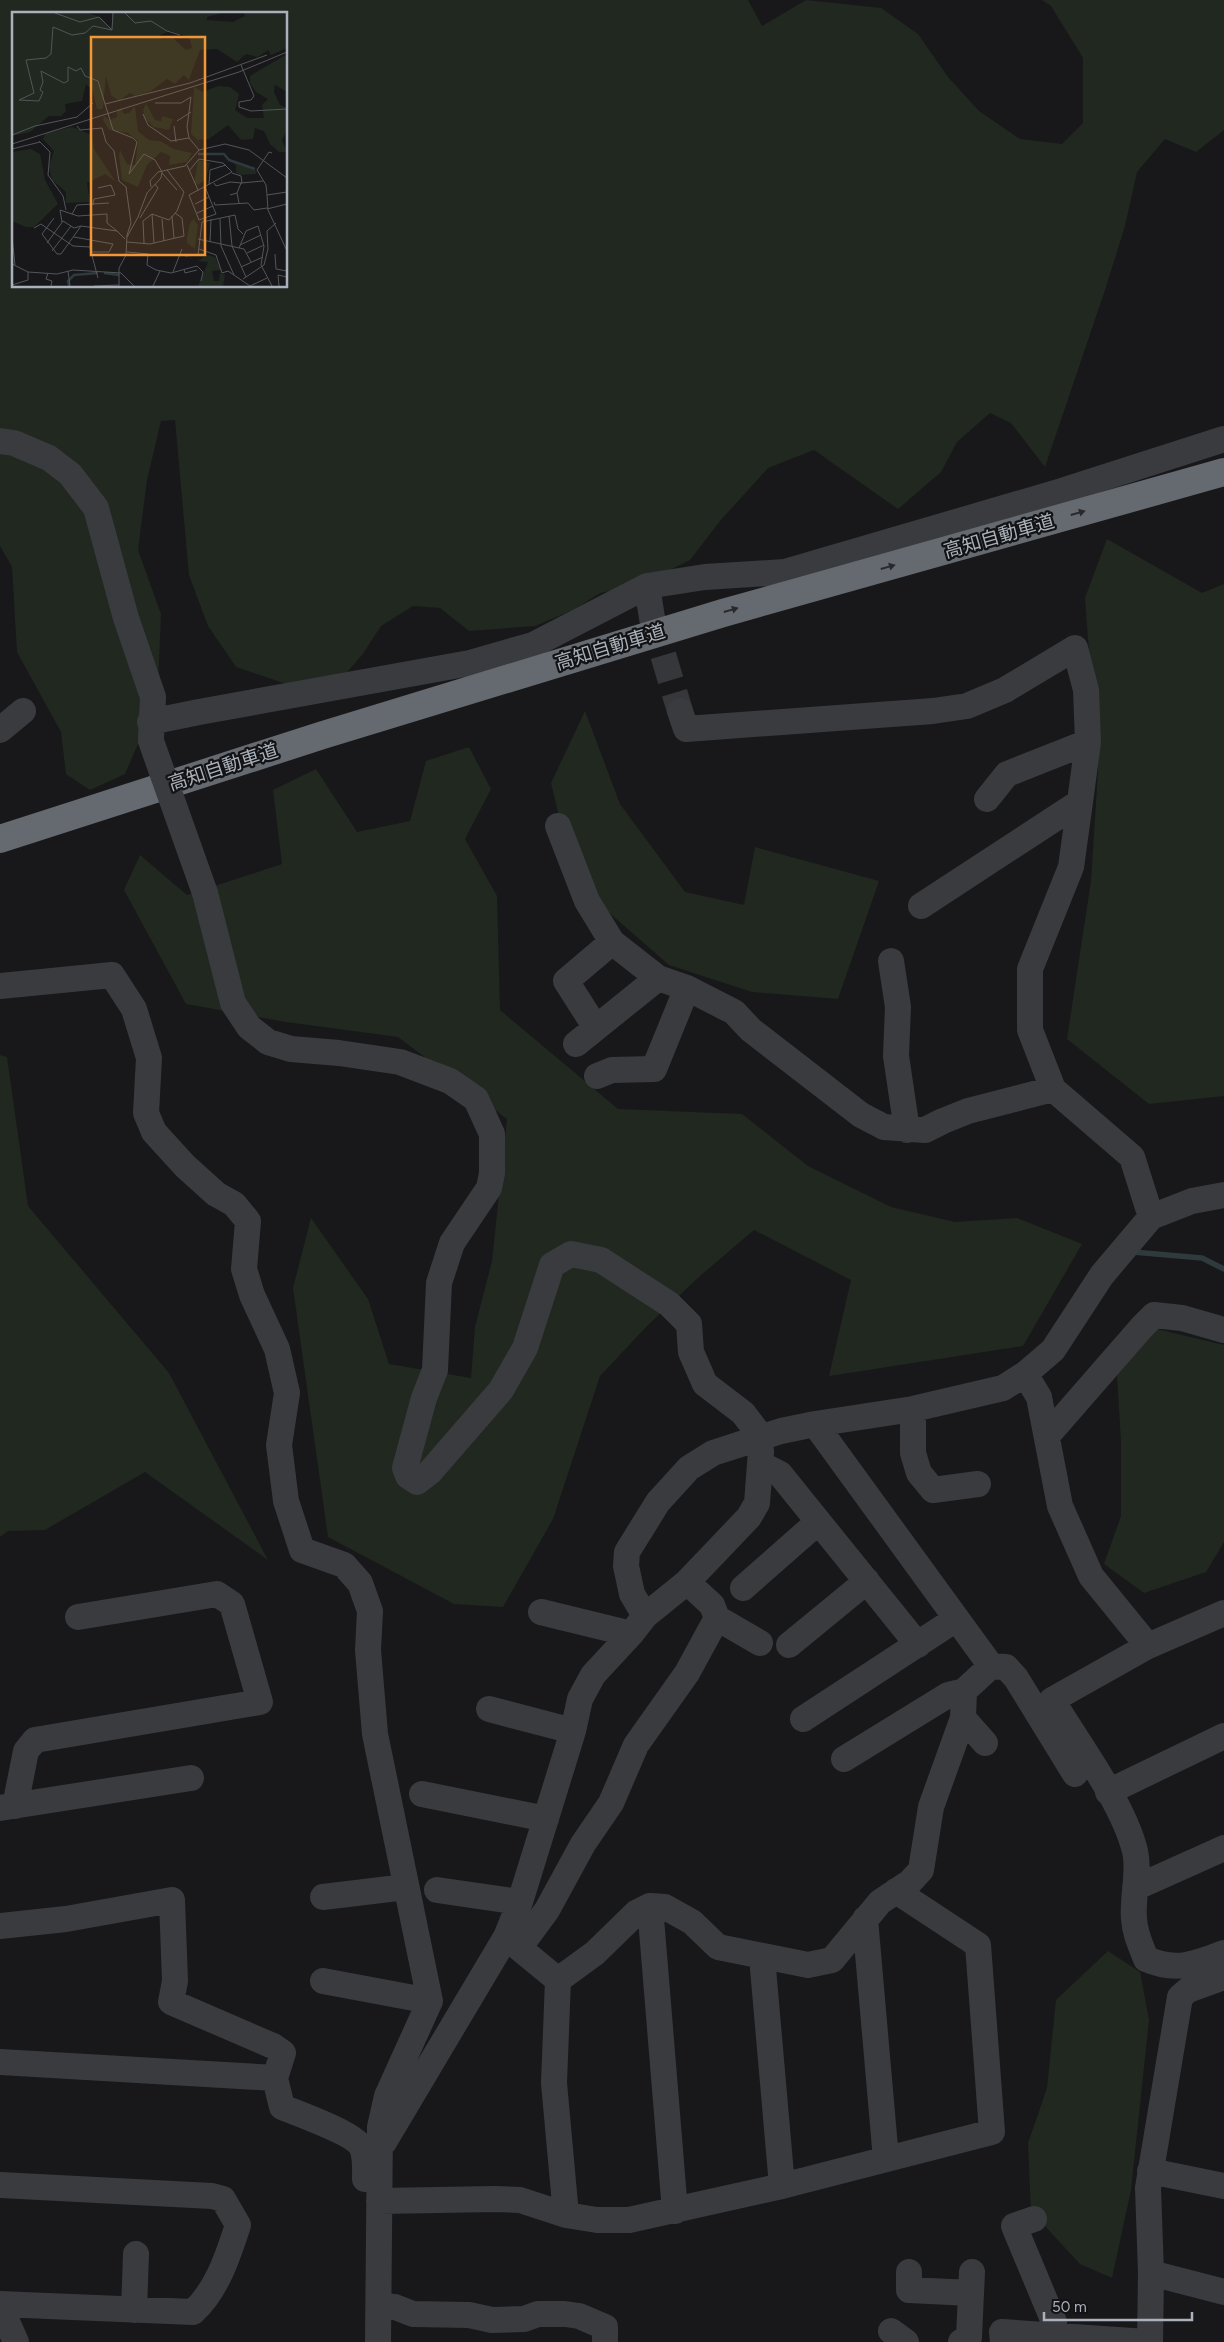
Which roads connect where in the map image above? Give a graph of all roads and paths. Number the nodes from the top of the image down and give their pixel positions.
1 (1224, 439) edge
2 (0, 441) edge
3 (1224, 472) edge
4 (1224, 491) edge
5 (647, 586) junction
6 (652, 618) tunnel mouth
7 (23, 711) dead end
8 (680, 711) tunnel mouth
9 (0, 730) edge
10 (150, 732) junction
11 (1088, 742) junction
12 (986, 799) dead end
13 (1080, 802) junction
14 (558, 826) dead end
15 (0, 839) edge
16 (0, 856) edge
17 (921, 906) dead end
18 (612, 942) junction
19 (891, 961) dead end
20 (658, 978) junction
21 (0, 986) edge
22 (687, 988) junction
23 (597, 1076) dead end
24 (1053, 1090) junction
25 (907, 1130) junction
26 (1224, 1196) edge
27 (1151, 1217) junction
28 (1224, 1330) edge
29 (1025, 1374) junction
30 (913, 1409) junction
31 (815, 1424) junction
32 (1046, 1436) junction
33 (759, 1448) junction
34 (978, 1484) dead end
35 (818, 1522) junction
36 (868, 1581) junction
37 (687, 1582) junction
38 (743, 1588) dead end
39 (540, 1612) dead end
40 (78, 1617) dead end
41 (717, 1618) junction
42 (956, 1619) junction
43 (1222, 1619) edge
44 (638, 1625) junction
45 (760, 1643) dead end
46 (789, 1645) dead end
47 (918, 1645) junction
48 (1148, 1646) junction
49 (992, 1666) junction
50 (964, 1691) junction
51 (488, 1709) dead end
52 (963, 1718) junction
53 (803, 1719) dead end
54 (573, 1730) junction
55 (1224, 1736) edge
56 (986, 1743) dead end
57 (844, 1759) dead end
58 (1075, 1774) dead end
59 (191, 1778) dead end
60 (1108, 1792) junction
61 (422, 1794) dead end
62 (7, 1807) edge
63 (546, 1818) junction
64 (1224, 1848) edge
65 (406, 1886) junction
66 (1135, 1888) junction
67 (436, 1890) dead end
68 (896, 1891) junction
69 (324, 1897) dead end
70 (520, 1902) junction
71 (650, 1906) junction
72 (865, 1919) junction
73 (0, 1926) edge
74 (512, 1943) junction
75 (1224, 1953) edge
76 (762, 1956) junction
77 (1224, 1977) edge
78 (558, 1980) junction
79 (323, 1981) dead end
80 (430, 2001) junction
81 (0, 2062) edge
82 (275, 2078) junction
83 (379, 2151) junction
84 (886, 2159) junction
85 (1150, 2171) junction
86 (0, 2185) edge
87 (782, 2186) junction
88 (1224, 2186) edge
89 (379, 2211) junction
90 (675, 2211) junction
91 (566, 2215) junction
92 (1034, 2218) dead end
93 (136, 2254) dead end
94 (909, 2272) dead end
95 (1151, 2274) junction
96 (1224, 2292) edge
97 (0, 2305) edge
98 (380, 2306) junction
99 (134, 2310) junction
100 (1054, 2336) junction
101 (16, 2342) edge
102 (378, 2342) edge
103 (605, 2342) edge
104 (962, 2342) edge
105 (1003, 2342) edge
106 (1149, 2342) edge

1 - 5 street
2 - 10 street
15 -> 3 highway, 高知自動車道
4 - 16 highway, 高知自動車道
5 - 6 street
5 - 10 street
7 - 9 street
8 - 11 street
10 - 33 street, bridge
11 - 12 street
11 - 13 street
13 - 17 street
13 - 24 street
14 - 18 street
18 - 20 street
18 - 20 street
19 - 25 street
20 - 22 street
21 - 65 street
22 - 23 street
22 - 25 street
24 - 25 street
24 - 27 street
26 - 27 street
27 - 29 street
28 - 32 street
29 - 30 street
29 - 32 street
30 - 31 street
30 - 34 street
31 - 42 street
31 - 44 street
32 - 48 street
33 - 35 street
33 - 37 street
35 - 36 street
35 - 38 street
36 - 46 street
36 - 47 street
37 - 41 street
37 - 44 street
39 - 44 street
40 - 62 street
41 - 45 street
41 - 74 street
42 - 47 street
42 - 49 street
43 - 48 street
44 - 54 street
47 - 53 street
48 - 60 street
49 - 50 street
49 - 58 street
50 - 52 street
50 - 57 street
51 - 54 street
52 - 56 street
52 - 68 street
54 - 63 street
55 - 60 street
59 - 62 street
60 - 66 street
61 - 63 street
63 - 70 street
64 - 66 street
65 - 69 street
65 - 80 street
66 - 75 street
67 - 70 street
68 - 72 street
68 - 84 street
70 - 74 street
71 - 76 street
71 - 78 street
71 - 90 street
72 - 76 street
72 - 84 street
73 - 82 street
74 - 78 street
74 - 83 street
76 - 87 street
77 - 85 street
78 - 91 street
79 - 80 street
80 - 83 street
81 - 82 street
82 - 89 street
83 - 89 street
84 - 87 street
85 - 88 street
85 - 95 street
86 - 99 street
87 - 90 street
89 - 91 street
89 - 98 street
90 - 91 street
92 - 100 street
93 - 99 street
94 - 104 street
95 - 96 street
95 - 106 street
97 - 99 street
97 - 101 street
98 - 102 street
98 - 103 street
100 - 105 street
100 - 106 street

